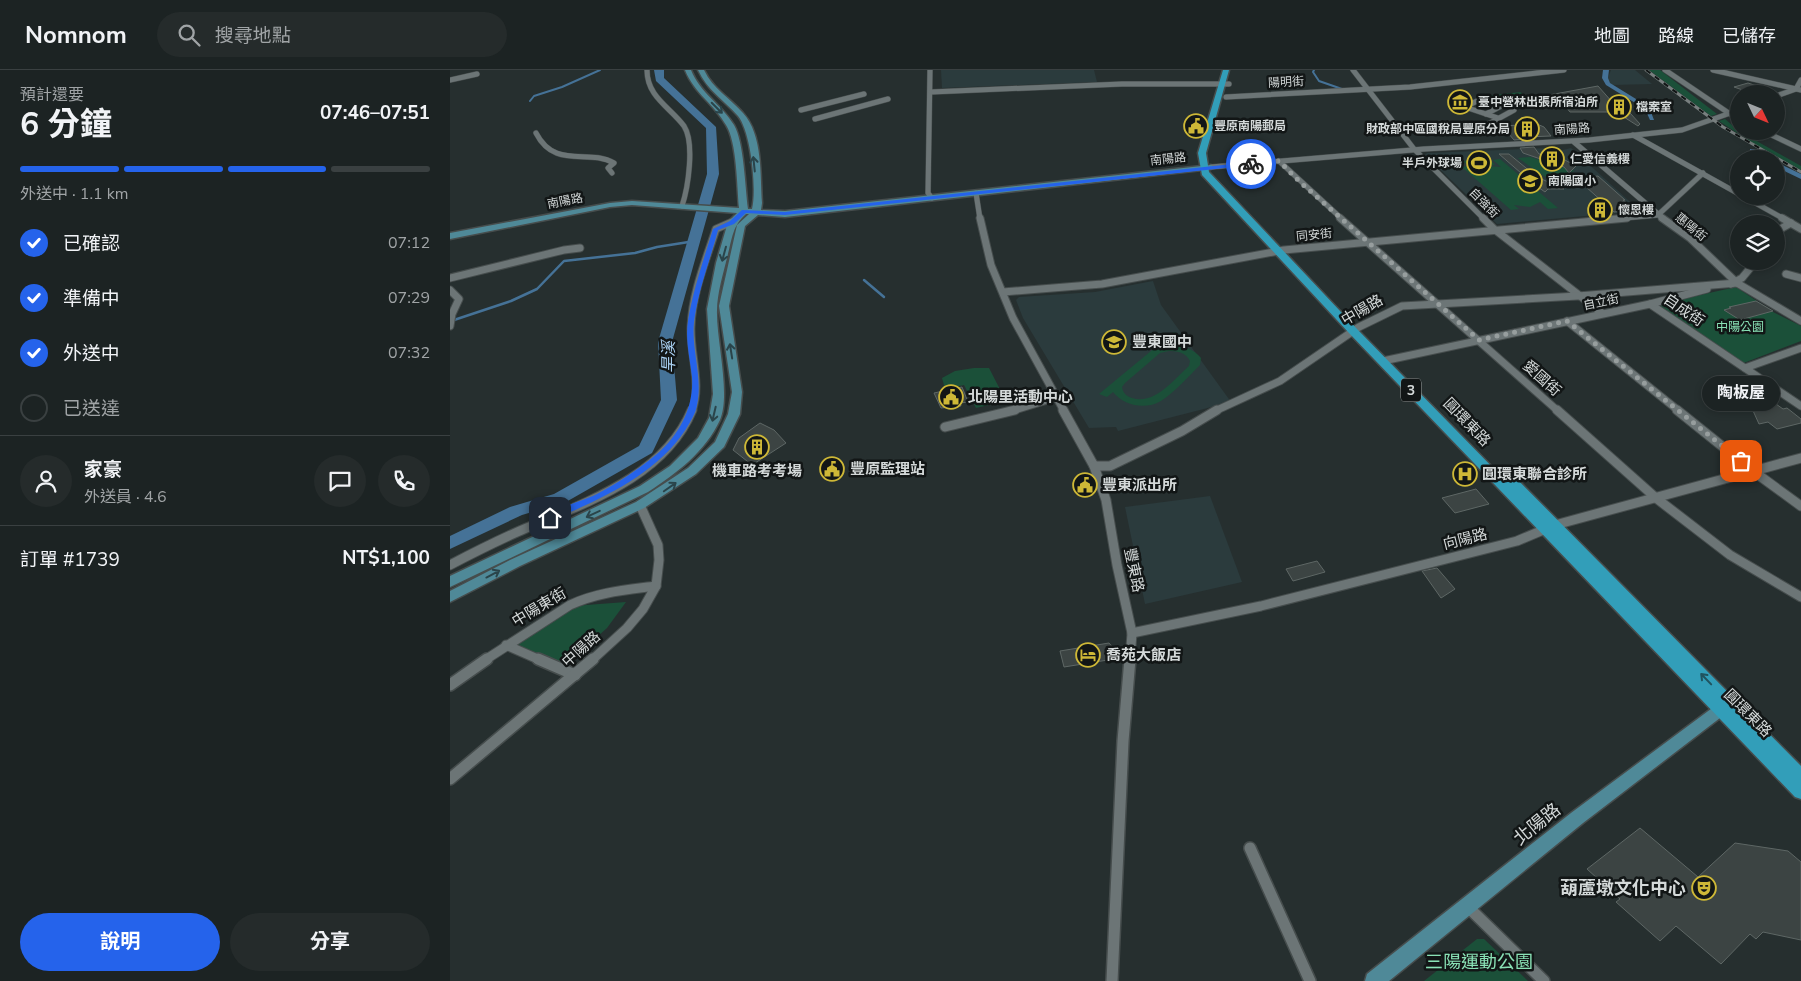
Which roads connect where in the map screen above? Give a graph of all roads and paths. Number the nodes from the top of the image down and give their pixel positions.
1 (646, 70) edge
2 (688, 70) edge
3 (701, 70) edge
4 (930, 70) edge
5 (1226, 70) edge
6 (1232, 70) edge
7 (1353, 70) edge
8 (1564, 70) edge
9 (1665, 70) edge
10 (1713, 70) edge
11 (477, 74) dead end
12 (450, 80) edge
13 (1801, 80) edge
14 (1225, 84) junction
15 (1798, 89) edge
16 (1368, 90) junction
17 (931, 92) junction
18 (1785, 93) edge
19 (864, 94) dead end
20 (1222, 97) junction
21 (1485, 97) dead end
22 (888, 99) dead end
23 (1501, 106) dead end
24 (801, 110) dead end
25 (1514, 110) dead end
26 (1486, 114) junction
27 (1729, 115) joint
28 (1498, 118) junction
29 (815, 119) dead end
30 (1474, 132) dead end
31 (536, 133) dead end
32 (1633, 135) junction
33 (1782, 140) edge
34 (1574, 142) junction
35 (1414, 149) junction
36 (1801, 149) edge
37 (1279, 161) junction
38 (1207, 167) junction
39 (612, 172) dead end
40 (1703, 173) junction
41 (1730, 189) edge
42 (976, 193) junction
43 (932, 198) junction
44 (1759, 205) edge
45 (684, 206) junction
46 (750, 212) junction
47 (1658, 215) junction
48 (732, 222) junction
49 (1790, 223) junction
50 (1785, 226) edge
51 (1494, 229) junction
52 (1801, 229) edge
53 (450, 236) edge
54 (1367, 241) junction
55 (580, 248) dead end
56 (1280, 250) junction
57 (1748, 270) edge
58 (1786, 274) dead end
59 (450, 278) edge
60 (1801, 278) edge
61 (1737, 283) junction
62 (450, 290) edge
63 (1003, 292) junction
64 (1578, 296) junction
65 (1438, 304) junction
66 (1650, 304) junction
67 (1602, 313) junction
68 (1567, 321) junction
69 (1801, 321) edge
70 (450, 326) edge
71 (1356, 329) junction
72 (1479, 340) junction
73 (1801, 348) edge
74 (1387, 360) junction
75 (1744, 368) junction
76 (1057, 397) junction
77 (1801, 406) edge
78 (945, 426) dead end
79 (1801, 458) edge
80 (1094, 466) junction
81 (1753, 471) junction
82 (1656, 498) junction
83 (640, 505) junction
84 (1801, 506) edge
85 (1550, 527) junction
86 (450, 565) edge
87 (450, 582) edge
88 (656, 586) junction
89 (450, 597) edge
90 (1801, 597) edge
91 (1132, 633) junction
92 (506, 645) junction
93 (575, 675) junction
94 (450, 685) edge
95 (1724, 706) junction
96 (451, 776) edge
97 (1801, 776) edge
98 (1801, 792) edge
99 (1250, 848) dead end
100 (1468, 907) junction
101 (1112, 981) edge
102 (1310, 981) edge
103 (1374, 981) edge
104 (1544, 981) edge

1 - 45 street
2 -> 46 street
46 -> 3 street
4 - 17 street
5 - 14 main road
6 - 14 main road
7 - 16 street
8 - 16 street, 陽明街
9 - 27 street
10 - 15 street
11 - 12 street
13 - 15 street
14 - 17 street
14 - 20 main road
15 - 18 street
16 - 20 street, 陽明街
16 - 35 street, 自強街
17 - 43 street
19 - 24 street
20 - 38 main road
21 - 26 street
22 - 29 street
23 - 26 street
25 - 28 street
26 - 28 street
27 - 32 street, 南陽路
28 - 30 street
31 - 39 street
32 - 34 street, 南陽路
32 - 40 street
33 - 36 street
34 - 35 street, 南陽路
34 - 47 street, 惠陽街
35 - 37 street, 南陽路
35 - 51 street, 自強街
37 - 38 street, 南陽路
37 - 54 street, 愛國街
38 - 42 street, 南陽路
38 - 56 main road, 圓環東路 / 3
40 - 41 street
40 - 47 street
42 - 43 street, 南陽路
42 - 63 street, 豐東路
43 - 46 street, 南陽路
44 - 49 street
45 - 46 street, 南陽路
45 - 53 street, 南陽路
46 - 48 street
83 -> 46 street
47 - 51 street, 同安街
47 - 61 street, 惠陽街
48 - 86 street
48 -> 87 street
49 - 50 street
49 - 52 street
51 - 54 street, 同安街
51 - 64 street, 自強街
54 - 56 street, 同安街
54 - 65 street, 愛國街
55 - 59 street
56 - 63 street, 同安街
56 - 71 main road, 圓環東路 / 3
57 - 61 street
58 - 60 street
61 - 64 street, 中陽路
61 - 66 street, 自立街
61 - 69 street, 惠陽街
62 - 70 street
63 - 76 street, 豐東路
64 - 65 street, 中陽路
64 - 67 street, 自強街
65 - 71 street, 中陽路
65 - 72 street, 愛國街
66 - 67 street, 自立街
66 - 75 street, 自成街
67 - 68 street, 自立街
68 - 72 street, 自立街
68 - 81 street
71 - 74 main road, 圓環東路 / 3
71 - 80 street, 中陽路
72 - 74 street, 自立街
72 - 82 street, 愛國街
73 - 75 street
74 - 85 main road, 圓環東路 / 3
75 - 77 street, 自成街
76 - 78 street
76 - 80 street, 豐東路
79 - 81 street, 向陽路
80 - 91 street, 豐東路
81 - 82 street, 向陽路
81 - 84 street
82 - 85 street, 向陽路
82 - 90 street, 愛國街
83 - 88 street, 中陽路
89 -> 83 street
85 - 91 street, 向陽路
85 - 95 main road, 圓環東路 / 3
88 - 92 street, 中陽東街
88 - 93 street, 中陽路
91 - 101 street, 豐東路
92 - 93 street
92 - 94 street, 中陽東街
93 - 96 street, 中陽路
95 - 97 main road, 圓環東路 / 3
95 - 98 main road, 圓環東路 / 3
95 - 100 street, 北陽路
99 - 102 street
100 - 103 street, 北陽路
100 - 104 street

